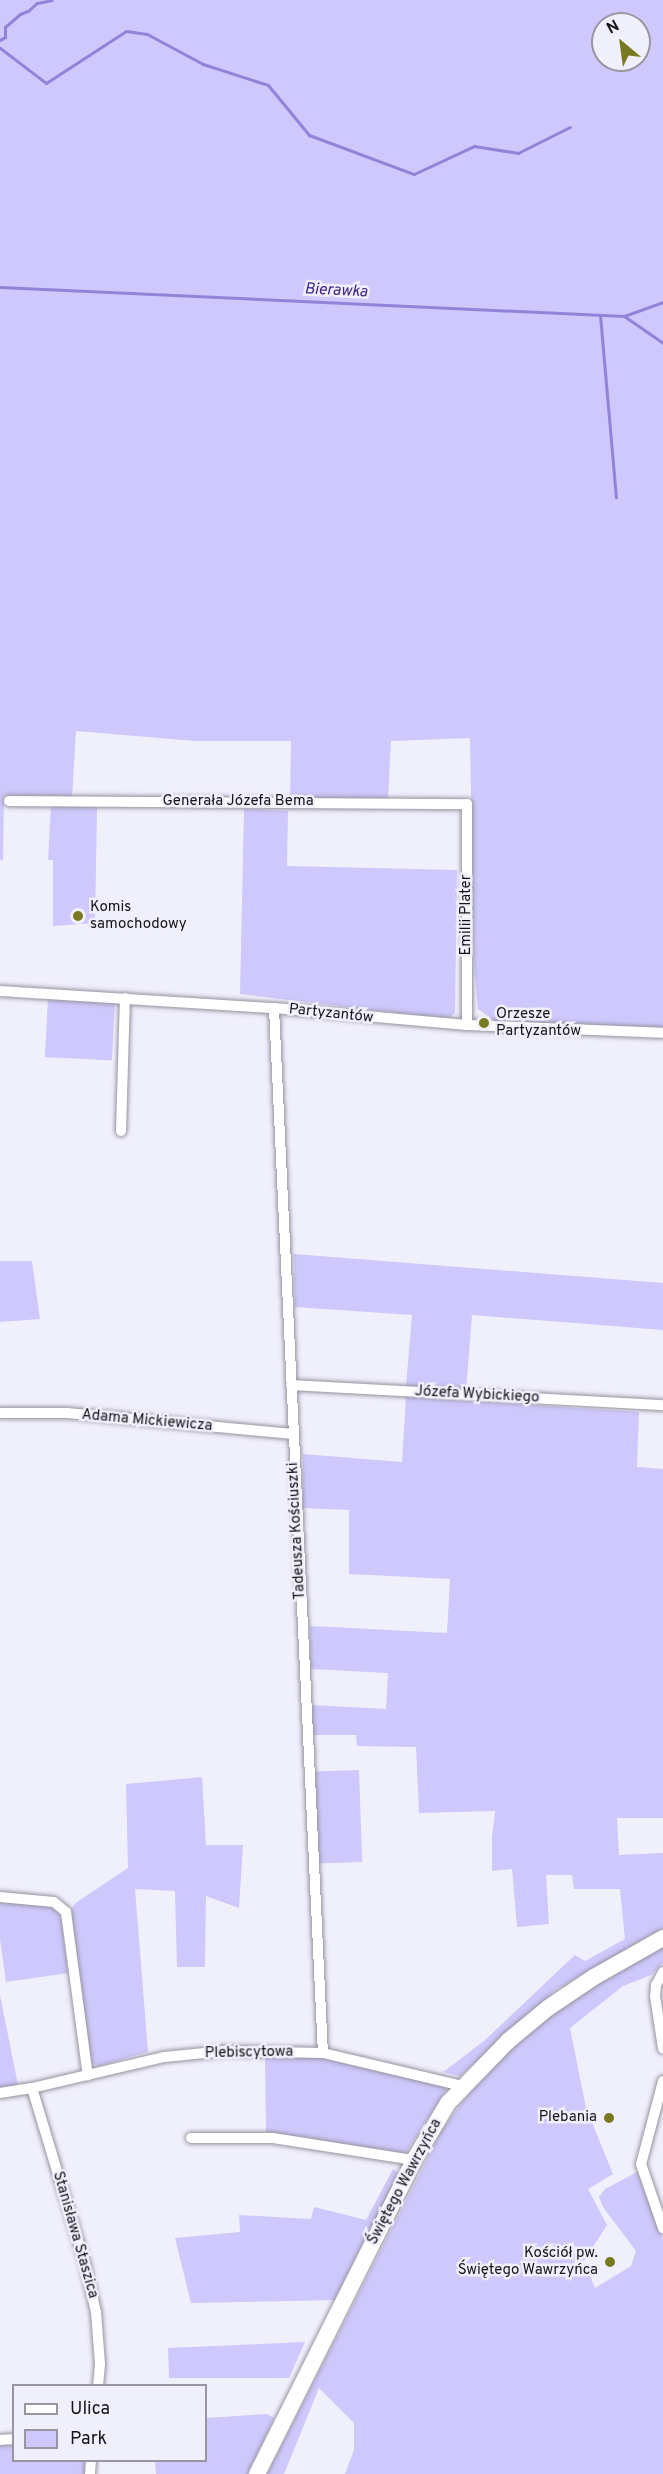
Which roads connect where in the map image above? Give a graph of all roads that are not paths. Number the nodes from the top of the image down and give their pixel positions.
1 (9, 801) dead end
2 (467, 804) joint
3 (0, 992) edge
4 (125, 998) junction
5 (274, 1008) junction
6 (467, 1025) junction
7 (663, 1033) edge
8 (121, 1131) dead end
9 (291, 1384) junction
10 (663, 1405) edge
11 (0, 1413) edge
12 (293, 1434) junction
13 (0, 1897) edge
14 (663, 1938) edge
15 (663, 1972) edge
16 (663, 2048) edge
17 (323, 2053) junction
18 (88, 2076) junction
19 (663, 2081) edge
20 (463, 2086) junction
21 (32, 2088) junction
22 (0, 2092) edge
23 (191, 2138) dead end
24 (414, 2160) junction
25 (663, 2228) edge
26 (98, 2384) edge
27 (257, 2474) edge

1 - 2 street, Generała Józefa Bema
2 - 6 street, Emilii Plater
3 - 4 street, Partyzantów
4 - 5 street, Partyzantów
4 - 8 street
5 - 6 street, Partyzantów
5 - 9 street, Tadeusza Kościuszki
6 - 7 street, Partyzantów
9 - 10 street, Józefa Wybickiego
9 - 12 street, Tadeusza Kościuszki
11 - 12 street, Adama Mickiewicza
12 - 17 street, Tadeusza Kościuszki
13 - 18 street
14 - 20 street, Świętego Wawrzyńca
15 - 16 street
17 - 18 street, Plebiscytowa
17 - 20 street, Plebiscytowa
18 - 21 street, Plebiscytowa
19 - 25 street
20 - 24 street, Świętego Wawrzyńca
21 - 22 street, Plebiscytowa
21 - 26 street, Stanisława Staszica
23 - 24 street
24 - 27 street, Świętego Wawrzyńca

